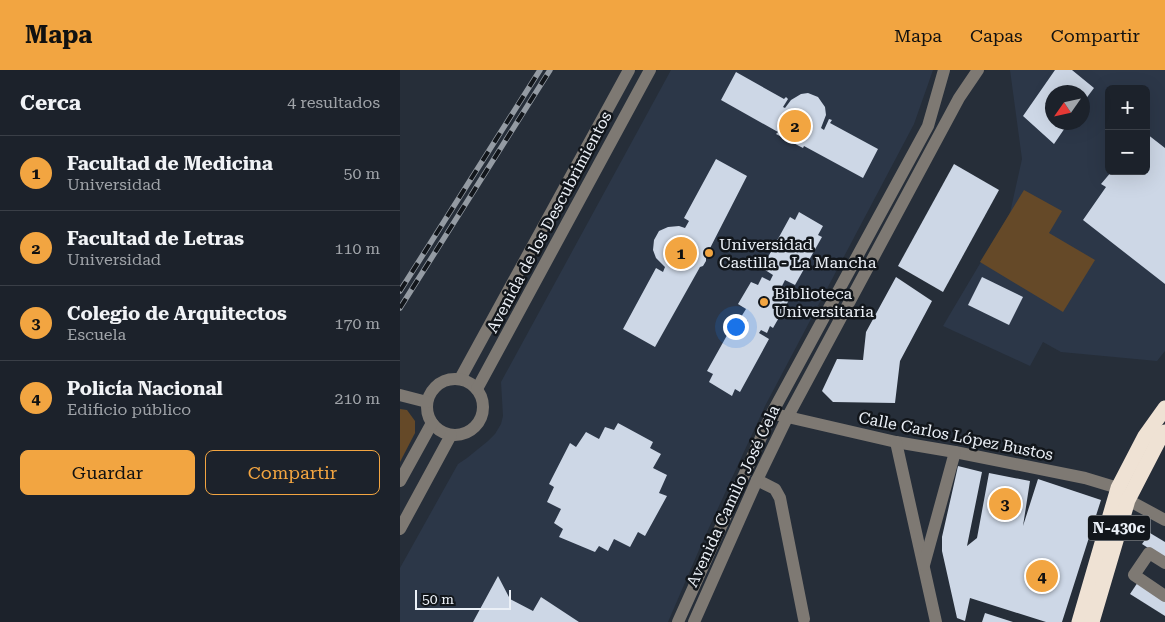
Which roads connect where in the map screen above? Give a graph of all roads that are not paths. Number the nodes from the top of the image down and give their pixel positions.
1 (629, 70) edge
2 (650, 70) edge
3 (944, 70) edge
4 (978, 70) edge
5 (460, 379) junction
6 (477, 389) junction
7 (400, 395) edge
8 (428, 402) junction
9 (1165, 408) edge
10 (772, 413) junction
11 (787, 418) junction
12 (432, 423) junction
13 (451, 435) junction
14 (1144, 436) junction
15 (1163, 436) edge
16 (896, 442) junction
17 (955, 452) junction
18 (757, 480) junction
19 (400, 481) edge
20 (1123, 494) junction
21 (1165, 520) edge
22 (400, 529) edge
23 (1165, 563) edge
24 (923, 568) junction
25 (1165, 596) edge
26 (804, 618) dead end
27 (1090, 621) edge
28 (678, 622) edge
29 (694, 622) edge
30 (936, 622) edge

1 - 5 street, Avenida de los Descubrimientos
2 - 6 street, Avenida de los Descubrimientos
3 - 10 street, Avenida Camilo José Cela
4 - 11 street, Avenida Camilo José Cela
5 - 6 street
5 - 8 street
6 - 13 street
7 - 8 street
8 - 12 street
9 - 14 highway, N-430c
10 - 11 street, Calle Carlos López Bustos
10 - 28 street, Avenida Camilo José Cela
11 - 16 street, Calle Carlos López Bustos
11 - 18 street, Avenida Camilo José Cela
12 - 13 street
12 - 19 street
13 - 22 street
14 - 15 street
14 - 20 highway, N-430c
15 - 20 highway, N-430c
16 - 17 street, Calle Carlos López Bustos
16 - 24 street
17 - 20 street, Calle Carlos López Bustos
17 - 24 street
18 - 26 street
18 - 29 street, Avenida Camilo José Cela
20 - 21 street, Calle Carlos López Bustos
20 - 27 highway, N-430c
23 - 25 street
24 - 30 street

